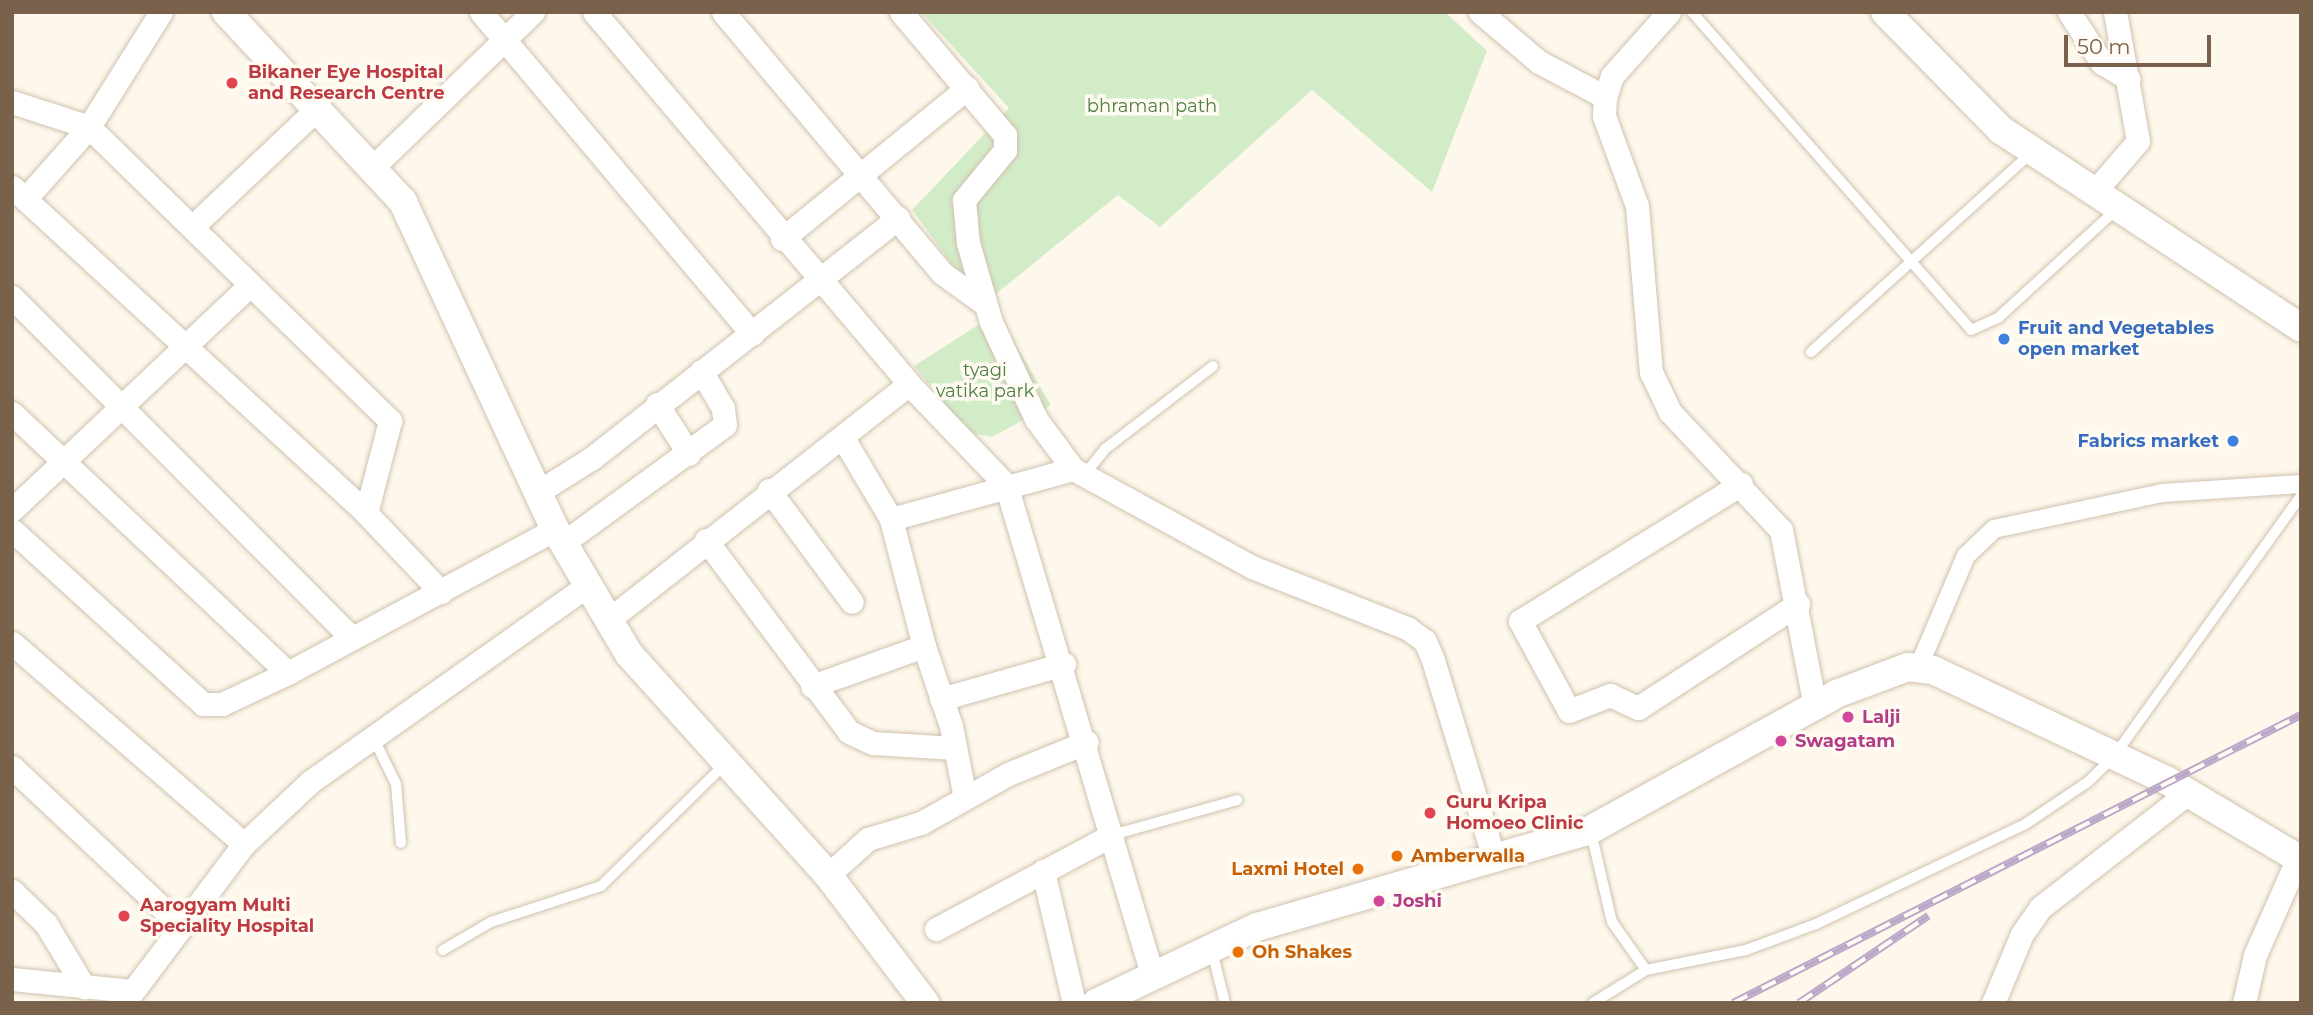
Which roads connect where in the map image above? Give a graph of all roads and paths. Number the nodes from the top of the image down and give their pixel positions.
1 (161, 12) edge
2 (226, 12) edge
3 (481, 12) edge
4 (533, 12) edge
5 (594, 12) edge
6 (723, 12) edge
7 (901, 12) edge
8 (1480, 12) edge
9 (1669, 12) edge
10 (1692, 12) edge
11 (1885, 12) edge
12 (2068, 12) edge
13 (2115, 12) edge
14 (504, 40) junction
15 (2129, 79) junction
16 (967, 88) junction
17 (1605, 97) junction
18 (12, 102) edge
19 (319, 107) junction
20 (89, 127) junction
21 (2033, 151) junction
22 (373, 167) junction
23 (864, 177) junction
24 (2095, 191) junction
25 (18, 193) edge
26 (2120, 206) junction
27 (898, 218) junction
28 (192, 227) junction
29 (782, 239) junction
30 (1908, 262) junction
31 (818, 280) junction
32 (249, 286) junction
33 (12, 297) edge
34 (985, 304) junction
35 (2301, 328) edge
36 (752, 334) junction
37 (186, 348) junction
38 (1811, 352) dead end
39 (1213, 366) dead end
40 (701, 371) junction
41 (909, 384) junction
42 (657, 404) junction
43 (125, 406) junction
44 (12, 413) edge
45 (842, 438) junction
46 (689, 454) junction
47 (64, 463) junction
48 (1079, 472) junction
49 (1741, 484) junction
50 (2301, 484) edge
51 (1006, 485) junction
52 (769, 490) junction
53 (538, 492) junction
54 (2301, 496) edge
55 (12, 510) edge
56 (366, 513) junction
57 (891, 519) junction
58 (12, 530) edge
59 (559, 536) junction
60 (706, 540) junction
61 (587, 586) junction
62 (441, 592) junction
63 (852, 602) dead end
64 (1798, 604) junction
65 (607, 621) junction
66 (352, 638) junction
67 (12, 643) edge
68 (924, 646) junction
69 (1064, 664) junction
70 (1919, 666) junction
71 (288, 673) junction
72 (813, 686) junction
73 (941, 699) junction
74 (1815, 706) junction
75 (373, 737) junction
76 (1087, 742) junction
77 (955, 748) junction
78 (2114, 756) junction
79 (725, 764) junction
80 (12, 767) edge
81 (2188, 793) junction
82 (965, 798) junction
83 (1237, 800) dead end
84 (1590, 830) junction
85 (1112, 835) junction
86 (401, 843) dead end
87 (244, 844) junction
88 (1494, 858) junction
89 (2299, 859) edge
90 (1043, 871) junction
91 (828, 875) junction
92 (12, 891) edge
93 (179, 924) junction
94 (936, 929) dead end
95 (1211, 948) junction
96 (443, 950) dead end
97 (1646, 970) junction
98 (1152, 974) junction
99 (16, 976) edge
100 (85, 987) junction
101 (128, 997) edge
102 (925, 1003) edge
103 (1074, 1003) edge
104 (1096, 1003) edge
105 (1225, 1003) edge
106 (1593, 1003) edge
107 (1993, 1003) edge
108 (2244, 1003) edge

1 - 20 street
2 - 19 street
3 - 14 street
4 - 14 street
5 - 29 street
6 - 23 street
7 - 16 street
8 - 17 street
9 - 17 street
10 - 30 lane
11 - 21 street
12 - 15 street
13 - 15 street
14 - 22 street
14 - 36 street
15 - 24 street
16 - 23 street
16 - 34 street
17 - 49 street
18 - 20 street
19 - 22 street
19 - 28 street
20 - 25 street
20 - 28 street
21 - 24 street
21 - 30 lane
22 - 53 street
23 - 27 street
23 - 29 street
24 - 26 street
25 - 37 street
26 - 30 lane
26 - 35 street
27 - 31 street
27 - 34 street
28 - 32 street
29 - 31 street
30 - 38 lane
31 - 36 street
31 - 41 street
32 - 37 street
32 - 56 street
33 - 43 street
34 - 48 street
36 - 40 street
37 - 43 street
37 - 56 street
39 - 48 lane
40 - 42 street
40 - 46 street
41 - 45 street
41 - 51 street
42 - 46 street
42 - 53 street
43 - 47 street
43 - 66 street
44 - 47 street
45 - 52 street
45 - 57 street
46 - 59 street
47 - 55 street
47 - 71 street
48 - 51 street
48 - 88 street
49 - 64 street
49 - 64 street
50 - 70 street
51 - 57 street
51 - 69 street
52 - 60 street
52 - 63 street
53 - 59 street
54 - 78 lane
56 - 62 street
57 - 68 street
58 - 71 street
59 - 61 street
59 - 62 street
60 - 65 street
60 - 72 street
61 - 65 street
61 - 75 street
62 - 66 street
64 - 74 street
65 - 79 street
66 - 71 street
67 - 87 street
68 - 72 street
68 - 73 street
69 - 73 street
69 - 76 street
70 - 74 street
70 - 78 street
72 - 77 street
73 - 77 street
74 - 84 street
75 - 86 lane
75 - 87 street
76 - 82 street
76 - 85 street
77 - 82 street
78 - 81 street
78 - 97 lane
79 - 91 street
79 - 96 lane
80 - 93 street
81 - 89 street
81 - 107 street
82 - 91 street
83 - 85 lane
84 - 88 street
84 - 97 lane
85 - 90 street
85 - 98 street
87 - 93 street
88 - 95 street
89 - 108 street
90 - 94 street
90 - 103 street
91 - 102 street
92 - 100 street
93 - 101 street
95 - 98 street
95 - 105 lane
97 - 106 lane
98 - 104 street
99 - 100 street
100 - 101 street

